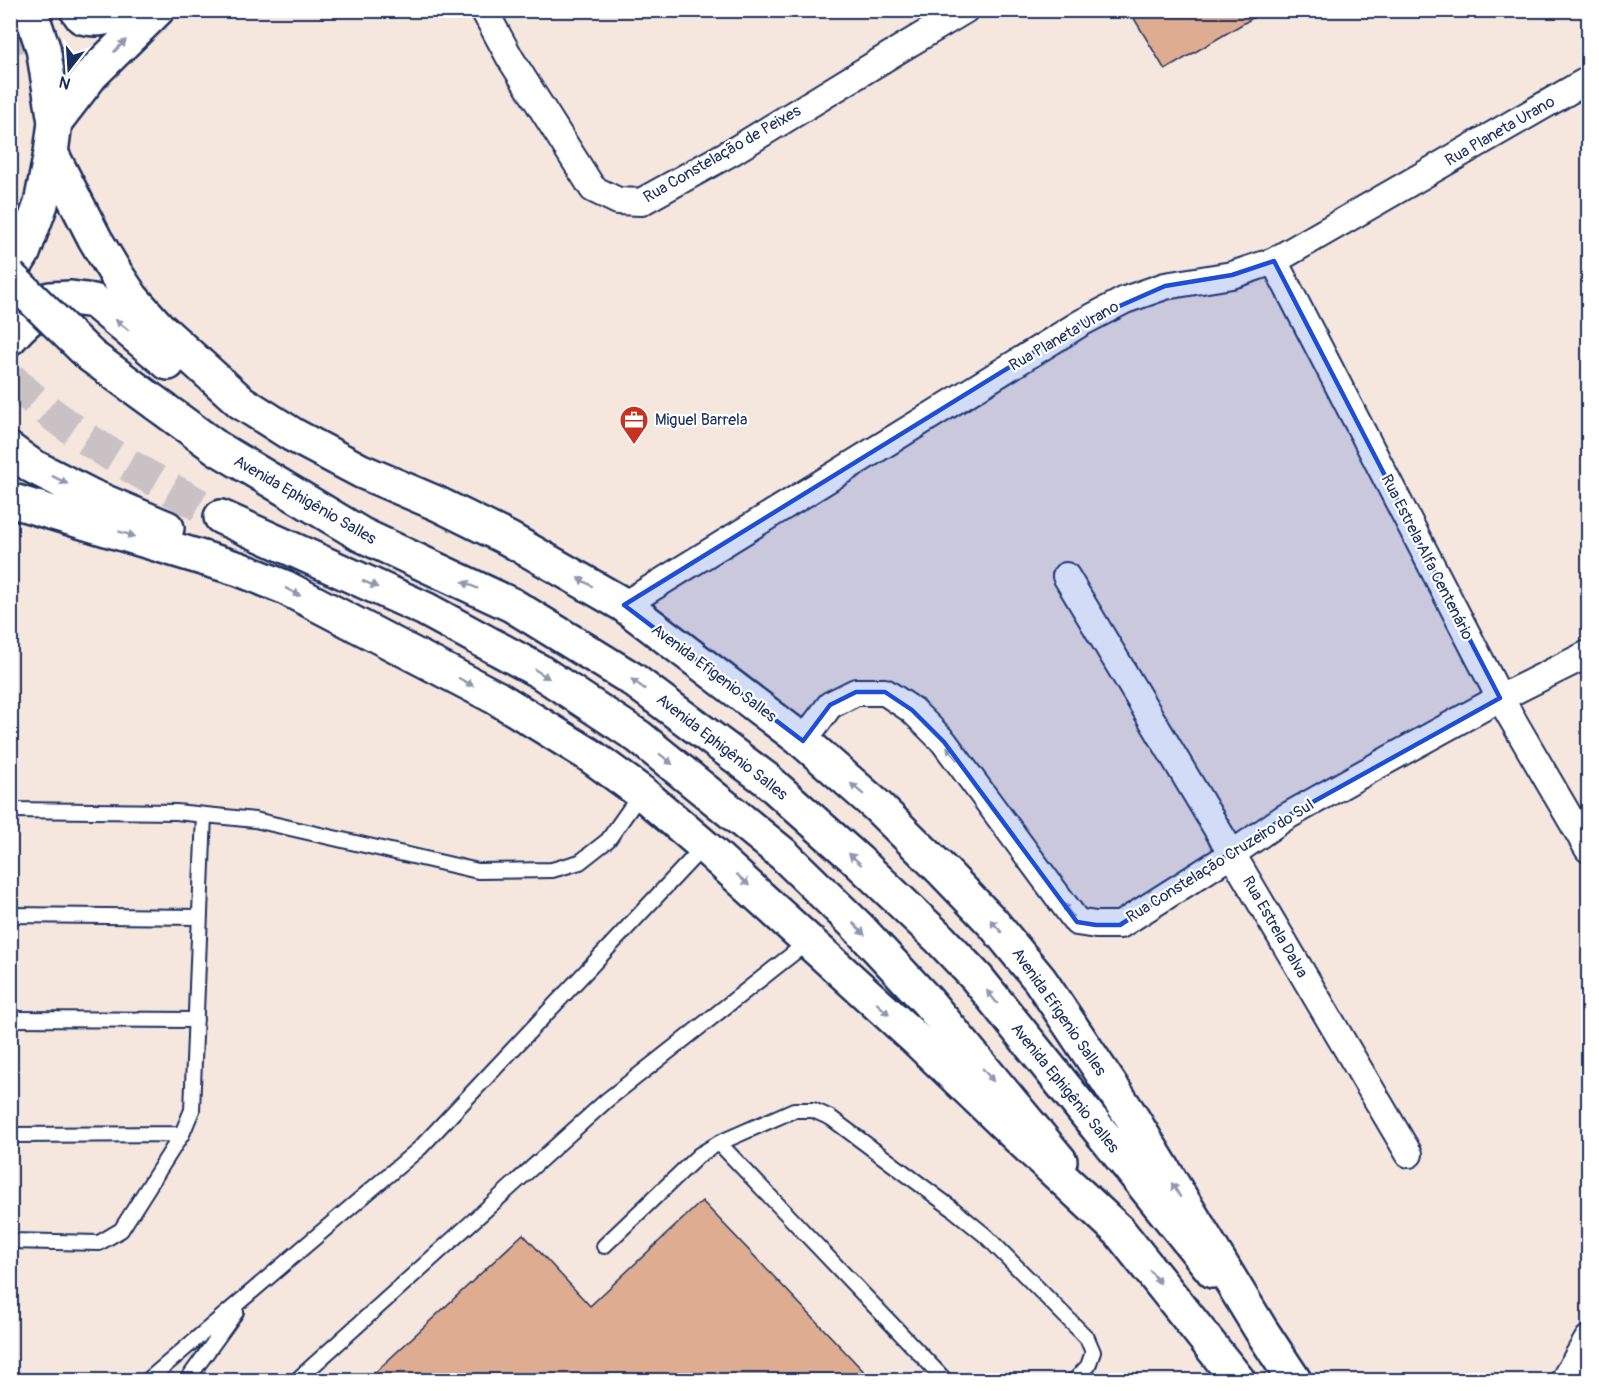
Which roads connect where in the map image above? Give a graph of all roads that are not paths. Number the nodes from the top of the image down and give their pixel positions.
1 (30, 10) edge
2 (77, 10) edge
3 (117, 10) edge
4 (157, 10) edge
5 (484, 10) edge
6 (965, 10) edge
7 (1588, 80) edge
8 (53, 138) junction
9 (1274, 261) junction
10 (10, 275) edge
11 (10, 338) edge
12 (241, 402) junction
13 (10, 450) edge
14 (10, 500) edge
15 (221, 517) tunnel mouth
16 (239, 569) junction
17 (1066, 576) dead end
18 (624, 605) junction
19 (1588, 654) edge
20 (1500, 698) junction
21 (803, 741) junction
22 (642, 793) junction
23 (10, 810) edge
24 (204, 815) junction
25 (704, 846) junction
26 (1588, 849) edge
27 (1233, 854) junction
28 (10, 915) edge
29 (200, 917) junction
30 (809, 941) junction
31 (10, 1019) edge
32 (196, 1020) junction
33 (182, 1134) junction
34 (10, 1135) edge
35 (719, 1143) junction
36 (1409, 1154) dead end
37 (1119, 1231) junction
38 (10, 1241) edge
39 (604, 1246) dead end
40 (250, 1293) junction
41 (1261, 1330) junction
42 (1588, 1339) edge
43 (148, 1380) edge
44 (187, 1380) edge
45 (297, 1380) edge
46 (945, 1380) edge
47 (1075, 1380) edge
48 (1238, 1380) edge
49 (1294, 1380) edge
50 (1564, 1380) edge

1 - 8 main road
2 - 3 main road
8 -> 4 main road
5 - 6 street, Rua Constelação de Peixes
7 - 9 street, Rua Planeta Urano
8 - 10 main road
8 - 12 main road, Avenida Efigenio Salles
9 - 18 street, Rua Planeta Urano
9 - 20 street, Rua Estrela Alfa Centenário
41 -> 10 main road, Avenida Ephigênio Salles, bridge
12 -> 11 main road
18 -> 12 main road, Avenida Efigenio Salles
13 -> 16 main road
14 -> 16 main road
15 -> 37 main road
16 -> 22 main road
17 - 27 street, Rua Estrela Dalva
18 - 21 main road, Avenida Efigenio Salles
19 - 20 street, Rua Constelação Cruzeiro do Sul
20 - 26 street, Rua Estrela Alfa Centenário
20 - 27 street, Rua Constelação Cruzeiro do Sul
27 -> 21 street, Rua Constelação Cruzeiro do Sul
41 -> 21 main road, Avenida Efigenio Salles
22 - 24 lane
22 - 25 main road
23 - 24 lane
24 - 29 lane
25 -> 30 main road
25 - 40 lane
27 - 36 street, Rua Estrela Dalva
28 - 29 lane
29 - 32 lane
30 -> 37 main road
30 - 45 lane
31 - 32 lane
32 - 33 lane
33 - 34 lane
33 - 38 lane
35 - 39 lane
35 - 46 lane
35 - 47 lane
37 -> 48 main road
40 - 43 lane
40 - 44 lane
41 - 49 main road, Avenida Ephigênio Salles
42 - 50 street

